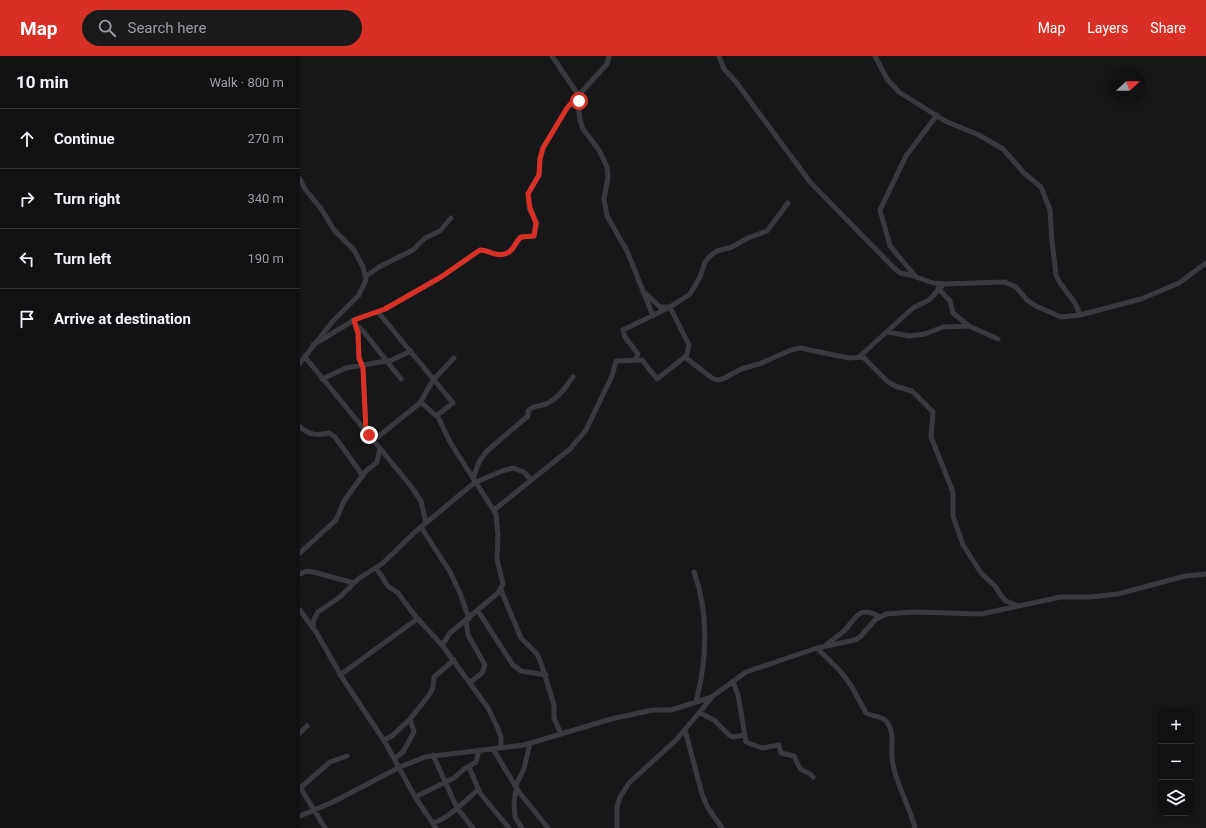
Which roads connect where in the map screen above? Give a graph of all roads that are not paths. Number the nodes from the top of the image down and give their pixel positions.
1 (552, 56) edge
2 (609, 56) edge
3 (719, 56) edge
4 (875, 56) edge
5 (578, 95) junction
6 (937, 115) junction
7 (300, 179) edge
8 (788, 203) dead end
9 (451, 218) dead end
10 (1206, 263) edge
11 (365, 276) junction
12 (916, 276) junction
13 (933, 283) junction
14 (944, 284) junction
15 (939, 289) junction
16 (644, 292) junction
17 (669, 307) junction
18 (378, 312) junction
19 (1080, 315) junction
20 (653, 316) junction
21 (354, 320) junction
22 (357, 326) junction
23 (969, 326) junction
24 (888, 332) junction
25 (998, 339) dead end
26 (313, 345) junction
27 (410, 351) junction
28 (686, 356) junction
29 (304, 357) junction
30 (860, 357) junction
31 (454, 358) dead end
32 (387, 360) junction
33 (635, 360) junction
34 (300, 362) edge
35 (361, 364) junction
36 (573, 377) dead end
37 (322, 379) junction
38 (401, 379) dead end
39 (433, 380) junction
40 (421, 402) junction
41 (437, 415) junction
42 (300, 427) edge
43 (366, 431) junction
44 (374, 440) junction
45 (380, 448) junction
46 (363, 476) junction
47 (474, 480) junction
48 (530, 480) junction
49 (494, 510) junction
50 (426, 523) junction
51 (421, 527) junction
52 (300, 553) edge
53 (376, 568) junction
54 (694, 572) dead end
55 (300, 574) edge
56 (1206, 574) edge
57 (354, 582) junction
58 (501, 590) junction
59 (1018, 606) junction
60 (300, 610) edge
61 (478, 611) junction
62 (880, 617) junction
63 (418, 619) junction
64 (468, 620) junction
65 (313, 627) junction
66 (442, 644) junction
67 (825, 645) junction
68 (817, 648) junction
69 (454, 660) junction
70 (546, 675) junction
71 (340, 676) junction
72 (733, 681) junction
73 (469, 683) junction
74 (713, 696) junction
75 (698, 701) junction
76 (704, 707) junction
77 (700, 713) junction
78 (410, 719) junction
79 (307, 726) dead end
80 (685, 730) junction
81 (300, 733) edge
82 (561, 734) junction
83 (745, 735) junction
84 (384, 740) junction
85 (530, 743) junction
86 (501, 748) junction
87 (493, 749) junction
88 (479, 750) junction
89 (433, 755) junction
90 (347, 756) dead end
91 (395, 758) junction
92 (469, 766) junction
93 (400, 767) junction
94 (813, 776) dead end
95 (445, 782) junction
96 (516, 786) junction
97 (300, 788) edge
98 (478, 790) junction
99 (415, 797) junction
100 (457, 808) junction
101 (313, 810) junction
102 (300, 816) edge
103 (433, 826) edge
104 (325, 828) edge
105 (473, 828) edge
106 (509, 828) edge
107 (522, 828) edge
108 (548, 828) edge
109 (617, 828) edge
110 (722, 828) edge
111 (915, 828) edge

1 - 5 street
2 - 5 street
3 - 12 street
4 - 6 street
5 - 16 street
5 - 18 street
6 - 12 street
6 - 19 street
7 - 11 street
8 - 17 street
9 - 11 street
10 - 19 street
11 - 26 street
12 - 13 street
13 - 14 street
13 - 15 street
14 - 15 street
14 - 19 street
15 - 23 street
15 - 24 street
16 - 17 street
16 - 20 street
17 - 20 street
17 - 28 street
18 - 21 street
18 - 27 street
20 - 33 street
21 - 22 street
21 - 26 street
22 - 32 street
22 - 35 street
23 - 24 street
23 - 25 street
24 - 30 street
26 - 29 street
27 - 32 street
27 - 39 street
28 - 30 street
28 - 33 street
29 - 34 street
29 - 37 street
30 - 59 street
31 - 39 street
32 - 35 street
32 - 38 street
33 - 48 street
35 - 37 street
35 - 43 street
36 - 47 street
37 - 43 street
39 - 40 street
39 - 41 street
40 - 41 street
40 - 44 street
41 - 47 street
42 - 46 street
43 - 44 street
44 - 45 street
45 - 46 street
45 - 50 street
46 - 52 street
47 - 48 street
47 - 49 street
47 - 50 street
48 - 49 street
49 - 58 street
50 - 51 street
51 - 53 street
51 - 64 street
53 - 57 street
53 - 63 street
54 - 75 street
55 - 57 street
56 - 59 street
57 - 65 street
58 - 61 street
58 - 70 street
59 - 62 street
60 - 65 street
61 - 64 street
61 - 70 street
62 - 67 street
62 - 67 street
63 - 66 street
63 - 71 street
64 - 66 street
64 - 73 street
65 - 71 street
66 - 69 street
67 - 68 street
68 - 72 street
68 - 111 street
69 - 73 street
69 - 78 street
70 - 82 street
71 - 84 street
72 - 74 street
72 - 83 street
73 - 86 street
74 - 75 street
74 - 76 street
75 - 76 street
75 - 82 street
76 - 77 street
77 - 80 street
77 - 83 street
78 - 84 street
78 - 91 street
79 - 81 street
80 - 109 street
80 - 110 street
82 - 85 street
83 - 94 street
84 - 91 street
85 - 86 street
85 - 96 street
86 - 87 street
87 - 88 street
87 - 96 street
88 - 89 street
88 - 92 street
89 - 93 street
89 - 95 street
90 - 97 street
91 - 93 street
92 - 95 street
92 - 98 street
93 - 99 street
93 - 101 street
95 - 99 street
95 - 100 street
96 - 107 street
96 - 108 street
97 - 101 street
98 - 100 street
98 - 106 street
99 - 103 street
100 - 103 street
100 - 105 street
101 - 102 street
101 - 104 street

